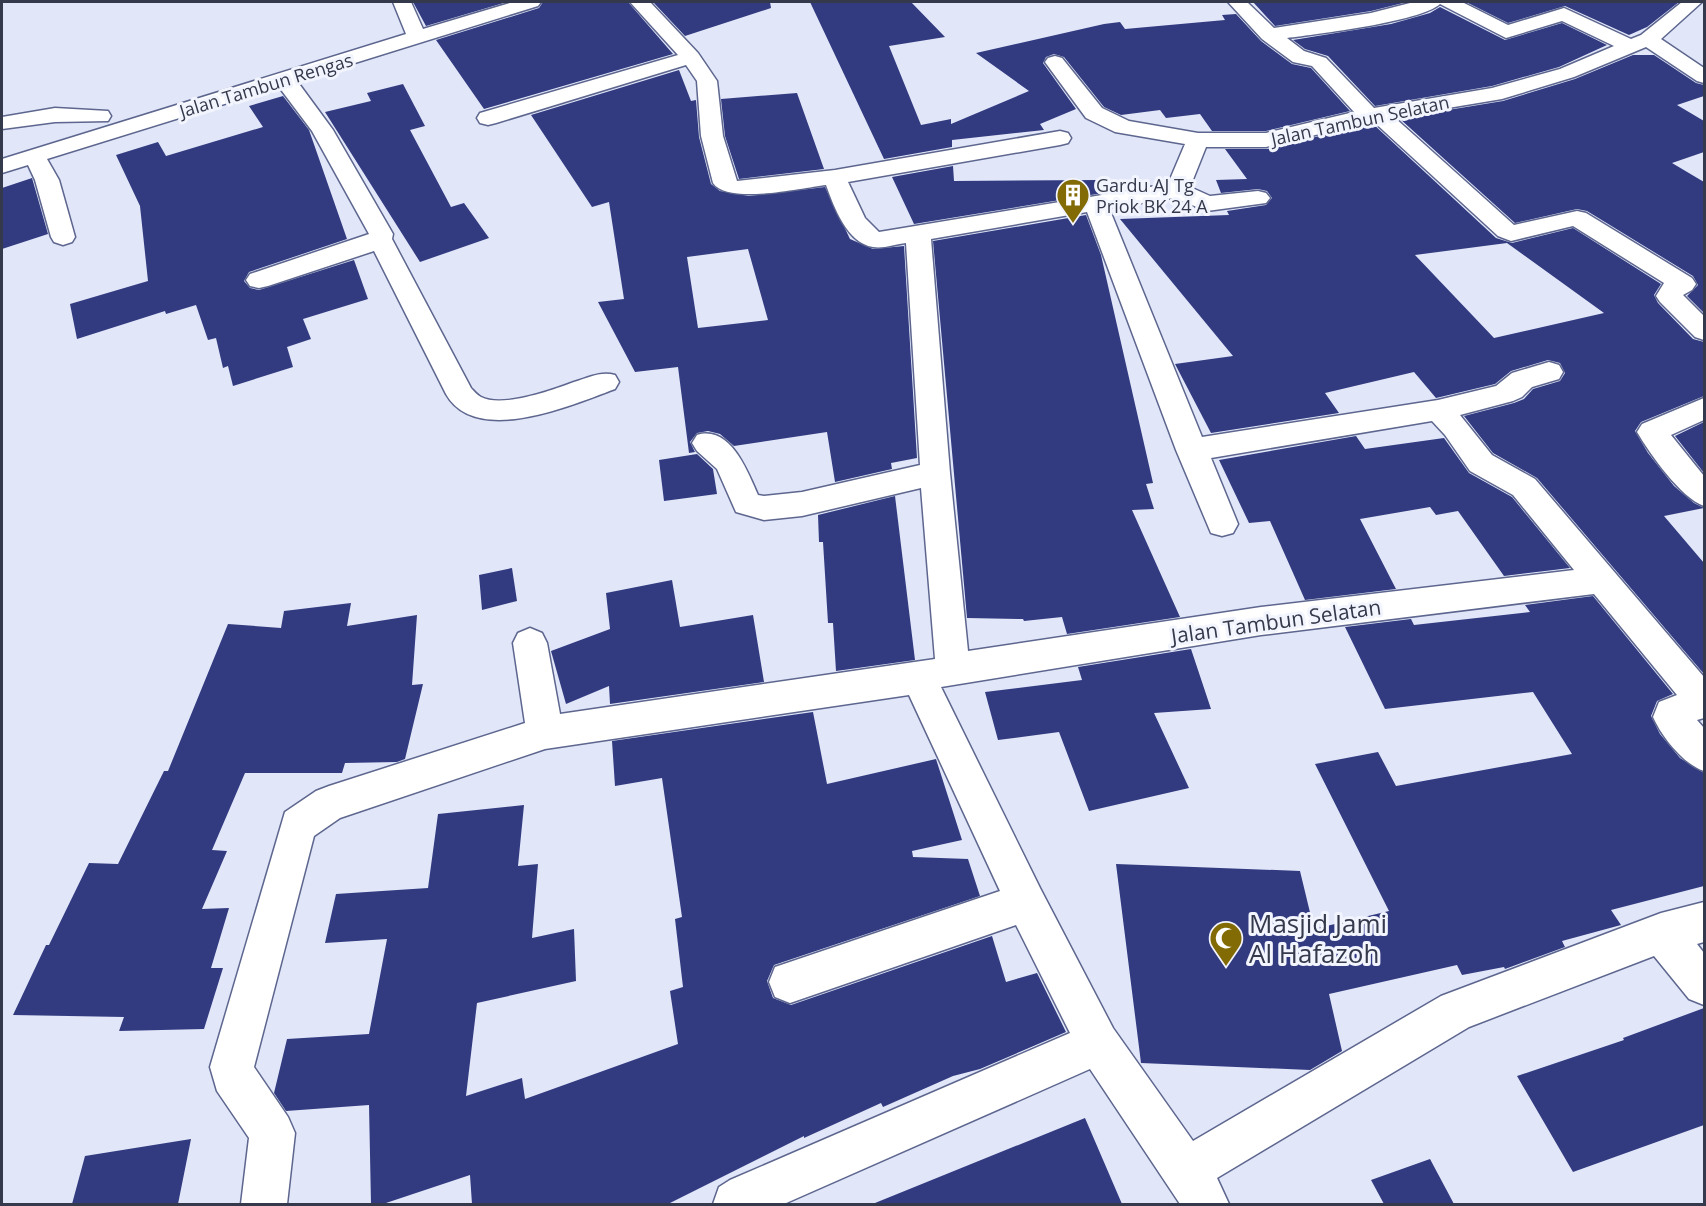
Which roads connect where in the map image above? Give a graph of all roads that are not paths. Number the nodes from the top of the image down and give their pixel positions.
1 (402, 2) edge
2 (531, 2) edge
3 (640, 2) edge
4 (1237, 2) edge
5 (1431, 2) edge
6 (1448, 2) edge
7 (1694, 2) edge
8 (1269, 35) junction
9 (417, 38) junction
10 (1639, 42) junction
11 (691, 57) junction
12 (1055, 62) dead end
13 (1704, 77) edge
14 (287, 84) junction
15 (1374, 115) junction
16 (100, 116) dead end
17 (488, 118) dead end
18 (2, 123) edge
19 (1060, 138) dead end
20 (1198, 140) junction
21 (34, 156) junction
22 (2, 166) edge
23 (835, 177) junction
24 (1177, 190) junction
25 (1258, 198) dead end
26 (1095, 202) junction
27 (918, 233) junction
28 (63, 237) dead end
29 (380, 239) junction
30 (259, 280) dead end
31 (1704, 331) edge
32 (1549, 372) dead end
33 (605, 382) dead end
34 (1704, 408) edge
35 (1438, 410) junction
36 (707, 443) dead end
37 (1191, 450) junction
38 (935, 473) junction
39 (1704, 494) edge
40 (1222, 524) dead end
41 (1600, 580) junction
42 (530, 643) dead end
43 (936, 674) junction
44 (1704, 702) edge
45 (545, 733) junction
46 (1704, 754) edge
47 (1026, 902) junction
48 (1704, 922) edge
49 (1661, 933) junction
50 (790, 982) dead end
51 (1704, 984) edge
52 (1098, 1042) junction
53 (1196, 1188) edge
54 (264, 1204) edge
55 (736, 1204) edge

1 - 9 street
2 - 9 street, Jalan Tambun Rengas
3 - 11 street
4 - 8 street
5 - 8 street
6 - 10 street
7 - 10 street, Jalan Tambun Selatan
8 - 15 street
9 - 14 street, Jalan Tambun Rengas
10 - 13 street
10 - 15 street, Jalan Tambun Selatan
11 - 17 street
11 - 23 street
12 - 20 street, Jalan Tambun Selatan
14 - 21 street, Jalan Tambun Rengas
14 - 29 street
15 - 20 street, Jalan Tambun Selatan
15 - 31 street
16 - 18 street
19 - 23 street
20 - 24 street
21 - 22 street, Jalan Tambun Rengas
21 - 28 street
23 - 27 street
24 - 25 street
24 - 26 street
26 - 27 street
26 - 37 street
27 - 38 street
29 - 30 street
29 - 33 street
32 - 35 street
34 - 39 street
35 - 37 street
35 - 41 street
36 - 38 street
37 - 40 street
38 - 43 street
41 - 43 street, Jalan Tambun Selatan
41 - 44 street
42 - 45 street
43 - 45 street, Jalan Tambun Selatan
43 - 47 street
44 - 46 street
45 - 54 street, Jalan Tambun Selatan
47 - 50 street
47 - 52 street
48 - 49 street
49 - 51 street
49 - 53 street
52 - 53 street
52 - 55 street

